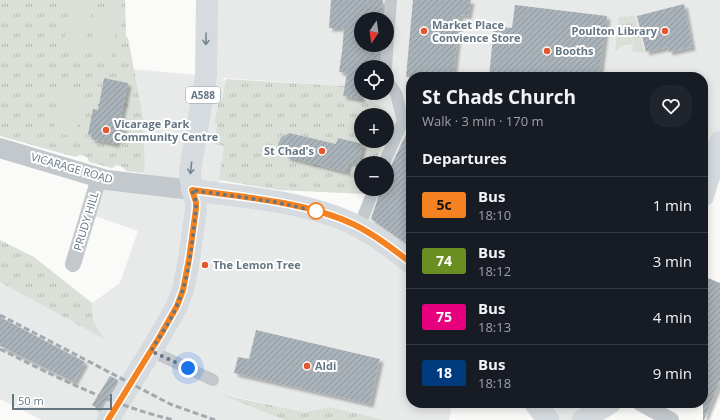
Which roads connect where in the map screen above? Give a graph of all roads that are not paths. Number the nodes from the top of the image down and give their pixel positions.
1 (207, 0) edge
2 (391, 0) edge
3 (387, 60) edge
4 (394, 90) edge
5 (719, 147) edge
6 (0, 148) edge
7 (387, 156) edge
8 (99, 178) junction
9 (708, 181) edge
10 (192, 190) junction
11 (371, 196) edge
12 (360, 227) junction
13 (406, 259) edge
14 (73, 264) dead end
15 (149, 355) junction
16 (213, 380) dead end
17 (602, 408) edge
18 (649, 408) edge
19 (108, 420) edge
20 (583, 420) edge
21 (671, 420) edge

1 -> 10 main road, A588
2 - 3 street
4 - 7 street
5 - 9 main road
6 - 8 street, VICARAGE ROAD
8 - 10 street, VICARAGE ROAD
8 - 14 street, PRUDY HILL
10 - 12 main road
10 - 15 main road, A588
11 - 12 street
12 - 13 main road
15 - 16 street
15 - 19 main road, A588
17 - 20 main road
18 - 21 street

